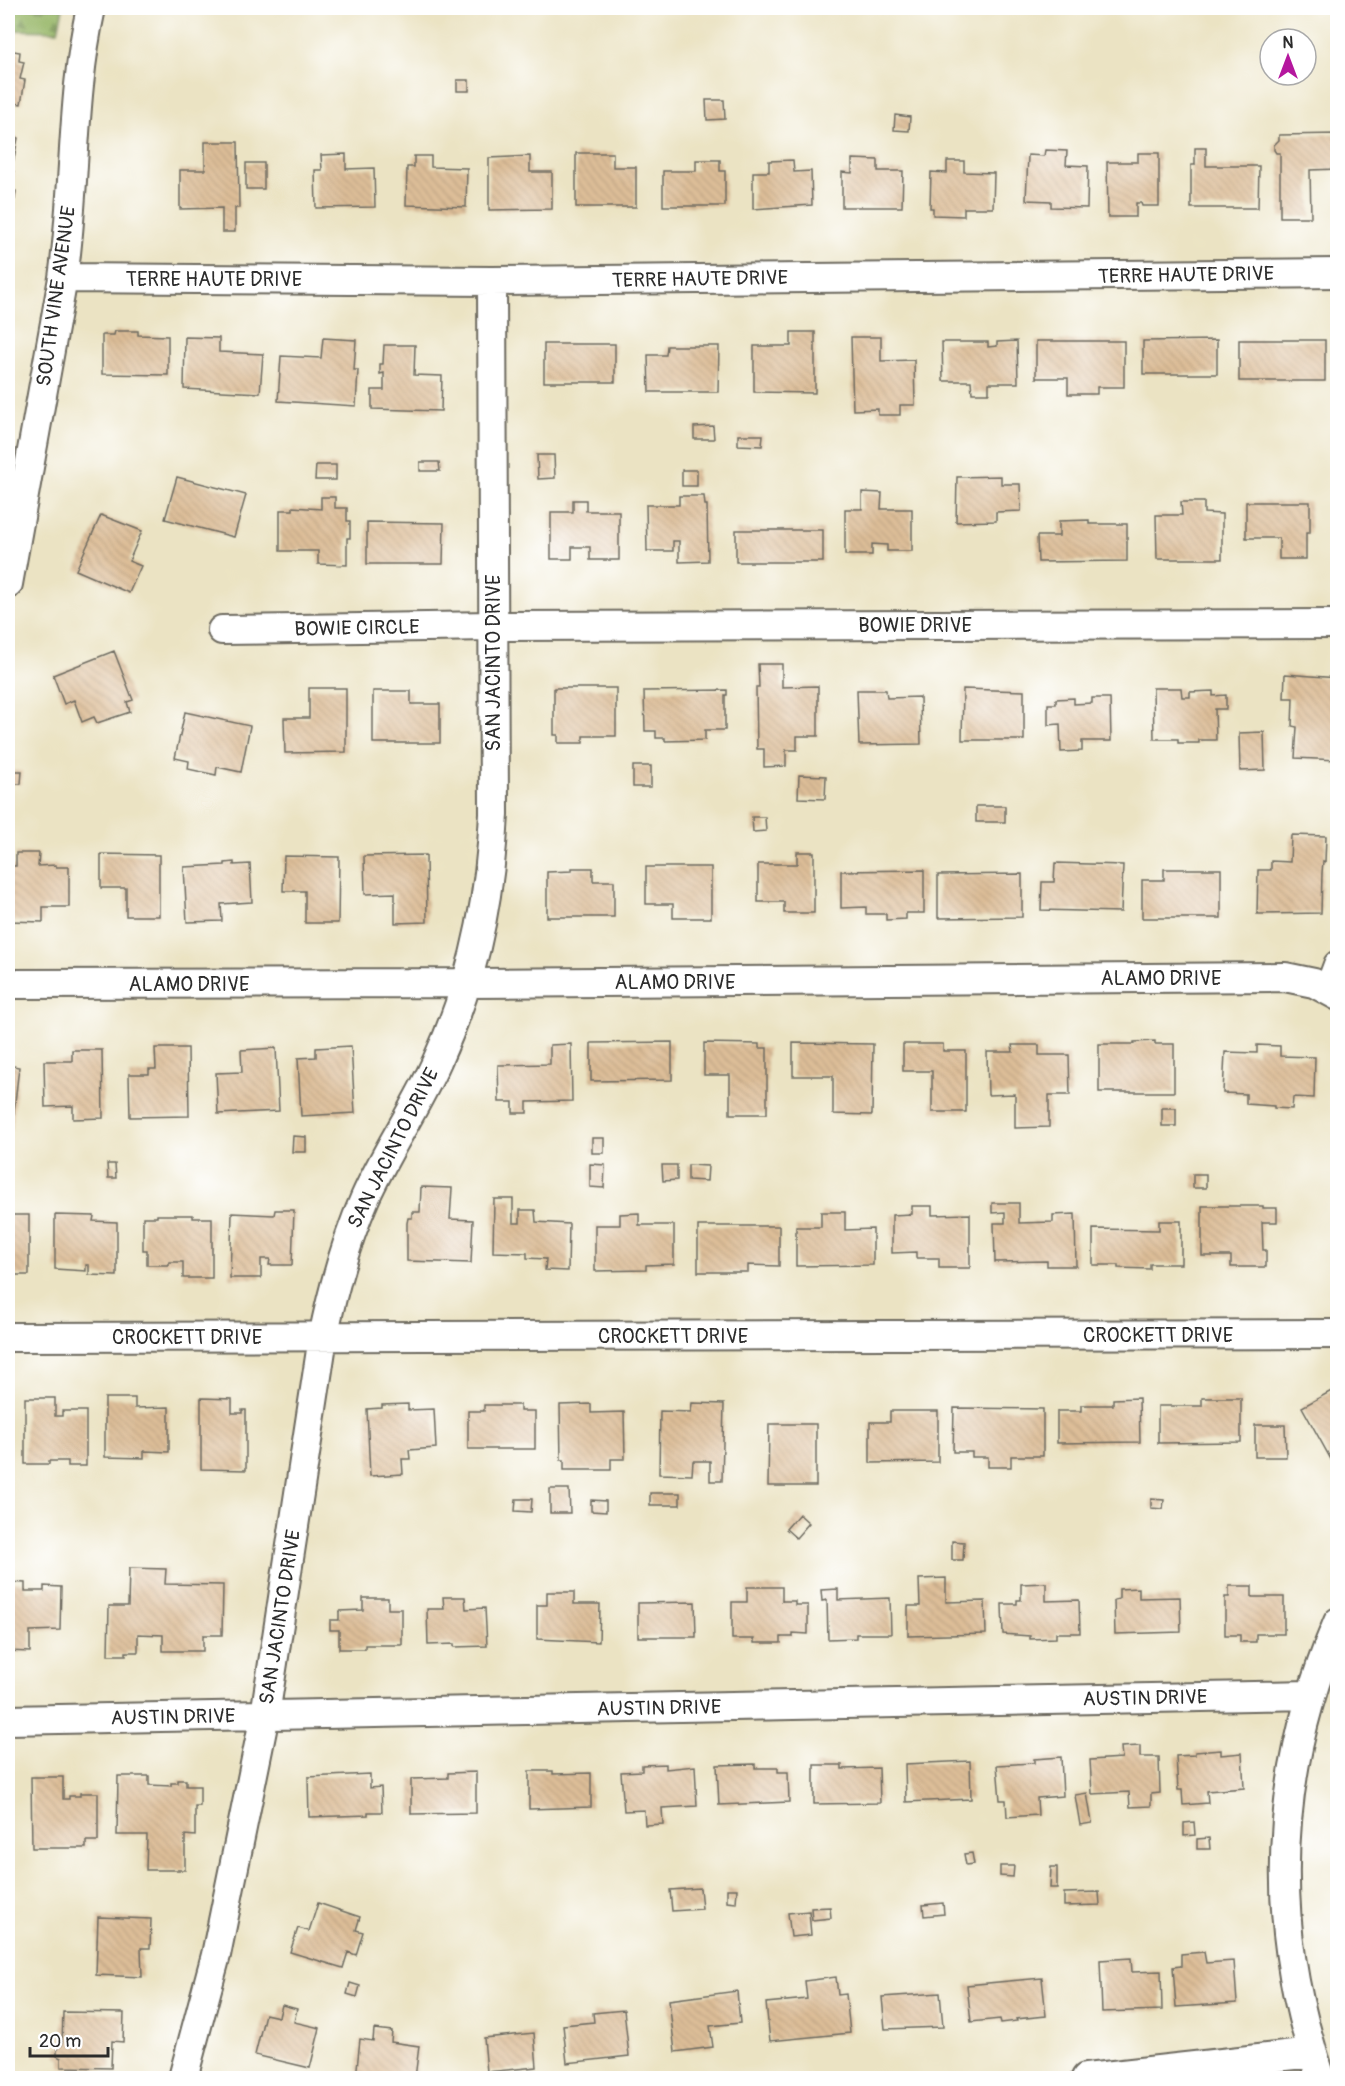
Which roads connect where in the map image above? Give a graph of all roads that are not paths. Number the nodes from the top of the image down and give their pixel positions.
1 (91, 8) edge
2 (1338, 273) edge
3 (63, 278) junction
4 (492, 281) junction
5 (8, 584) edge
6 (1338, 624) edge
7 (492, 626) junction
8 (222, 630) dead end
9 (466, 983) junction
10 (1335, 983) edge
11 (8, 984) edge
12 (1338, 1334) edge
13 (8, 1337) edge
14 (323, 1337) junction
15 (1338, 1622) edge
16 (1310, 1695) junction
17 (266, 1715) junction
18 (8, 1720) edge
19 (1316, 2066) edge
20 (183, 2079) edge
21 (1086, 2079) edge

1 - 3 street, SOUTH VINE AVENUE
2 - 4 street, TERRE HAUTE DRIVE
3 - 4 street, TERRE HAUTE DRIVE
3 - 5 street, SOUTH VINE AVENUE
4 - 7 street, SAN JACINTO DRIVE
6 - 7 street, BOWIE DRIVE
7 - 8 street, BOWIE CIRCLE
7 - 9 street, SAN JACINTO DRIVE
9 - 10 street, ALAMO DRIVE
9 - 11 street, ALAMO DRIVE
9 - 14 street, SAN JACINTO DRIVE
12 - 14 street, CROCKETT DRIVE
13 - 14 street, CROCKETT DRIVE
14 - 17 street, SAN JACINTO DRIVE
15 - 16 street
16 - 17 street, AUSTIN DRIVE
16 - 19 street
17 - 18 street, AUSTIN DRIVE
17 - 20 street, SAN JACINTO DRIVE
19 - 21 street

